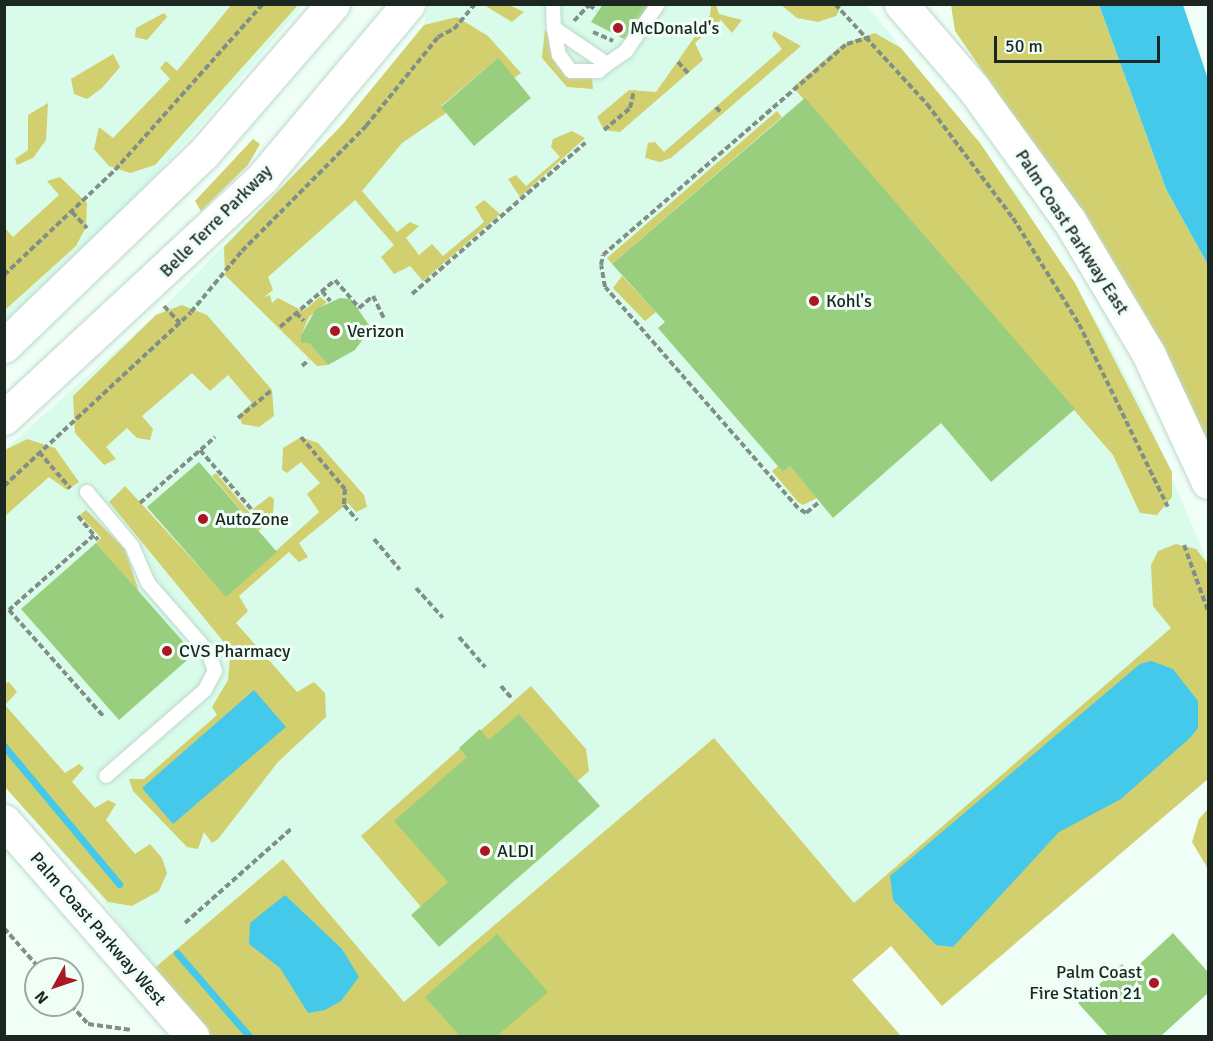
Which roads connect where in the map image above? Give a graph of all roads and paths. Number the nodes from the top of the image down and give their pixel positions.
1 (263, 4) edge
2 (333, 4) edge
3 (408, 4) edge
4 (475, 4) edge
5 (553, 4) edge
6 (658, 4) edge
7 (835, 4) edge
8 (901, 4) edge
9 (589, 5) edge
10 (596, 10) dead end
11 (571, 22) dead end
12 (554, 28) junction
13 (586, 28) dead end
14 (868, 35) junction
15 (621, 47) dead end
16 (678, 62) dead end
17 (607, 64) junction
18 (688, 73) dead end
19 (634, 90) dead end
20 (716, 107) dead end
21 (722, 114) dead end
22 (604, 130) dead end
23 (585, 143) dead end
24 (72, 212) junction
25 (86, 227) dead end
26 (4, 275) edge
27 (322, 291) junction
28 (412, 294) dead end
29 (330, 301) dead end
30 (166, 309) dead end
31 (297, 313) junction
32 (384, 319) dead end
33 (304, 321) dead end
34 (180, 323) junction
35 (280, 327) dead end
36 (4, 346) edge
37 (309, 360) dead end
38 (302, 366) dead end
39 (273, 390) dead end
40 (4, 418) edge
41 (238, 418) dead end
42 (215, 437) dead end
43 (301, 437) dead end
44 (200, 450) junction
45 (39, 452) junction
46 (1209, 482) edge
47 (4, 486) edge
48 (70, 489) dead end
49 (87, 492) dead end
50 (140, 503) dead end
51 (818, 503) dead end
52 (1168, 507) dead end
53 (78, 516) dead end
54 (357, 520) dead end
55 (264, 524) dead end
56 (94, 535) junction
57 (374, 539) dead end
58 (98, 540) dead end
59 (1184, 545) dead end
60 (400, 570) dead end
61 (416, 588) dead end
62 (1209, 611) edge
63 (443, 618) dead end
64 (459, 637) dead end
65 (485, 667) dead end
66 (501, 686) dead end
67 (513, 700) dead end
68 (103, 716) dead end
69 (106, 777) dead end
70 (4, 821) edge
71 (291, 829) dead end
72 (185, 923) dead end
73 (4, 928) edge
74 (29, 957) edge
75 (82, 1017) edge
76 (132, 1030) dead end
77 (192, 1036) edge

1 - 24 path
2 - 36 main road
3 - 40 main road, Belle Terre Parkway
4 - 34 path
5 - 12 lane
6 - 17 lane
7 - 14 path
8 - 46 main road, Palm Coast Parkway East
9 - 10 path
9 - 11 path
12 - 17 lane
12 - 17 lane
13 - 15 path
14 - 51 path
14 - 52 path
16 - 18 path
19 - 22 path
20 - 21 path
23 - 28 path
24 - 25 path
24 - 26 path
27 - 29 path
27 - 31 path
27 - 32 path
30 - 34 path
31 - 33 path
31 - 35 path
34 - 45 path
37 - 38 path
39 - 41 path
42 - 44 path
43 - 54 path
44 - 50 path
44 - 55 path
45 - 47 path
45 - 48 path
49 - 69 lane
53 - 56 path
56 - 58 path
56 - 68 path
57 - 60 path
59 - 62 path
61 - 63 path
64 - 65 path
66 - 67 path
70 - 77 main road, Palm Coast Parkway West
71 - 72 path
73 - 74 path
75 - 76 path

